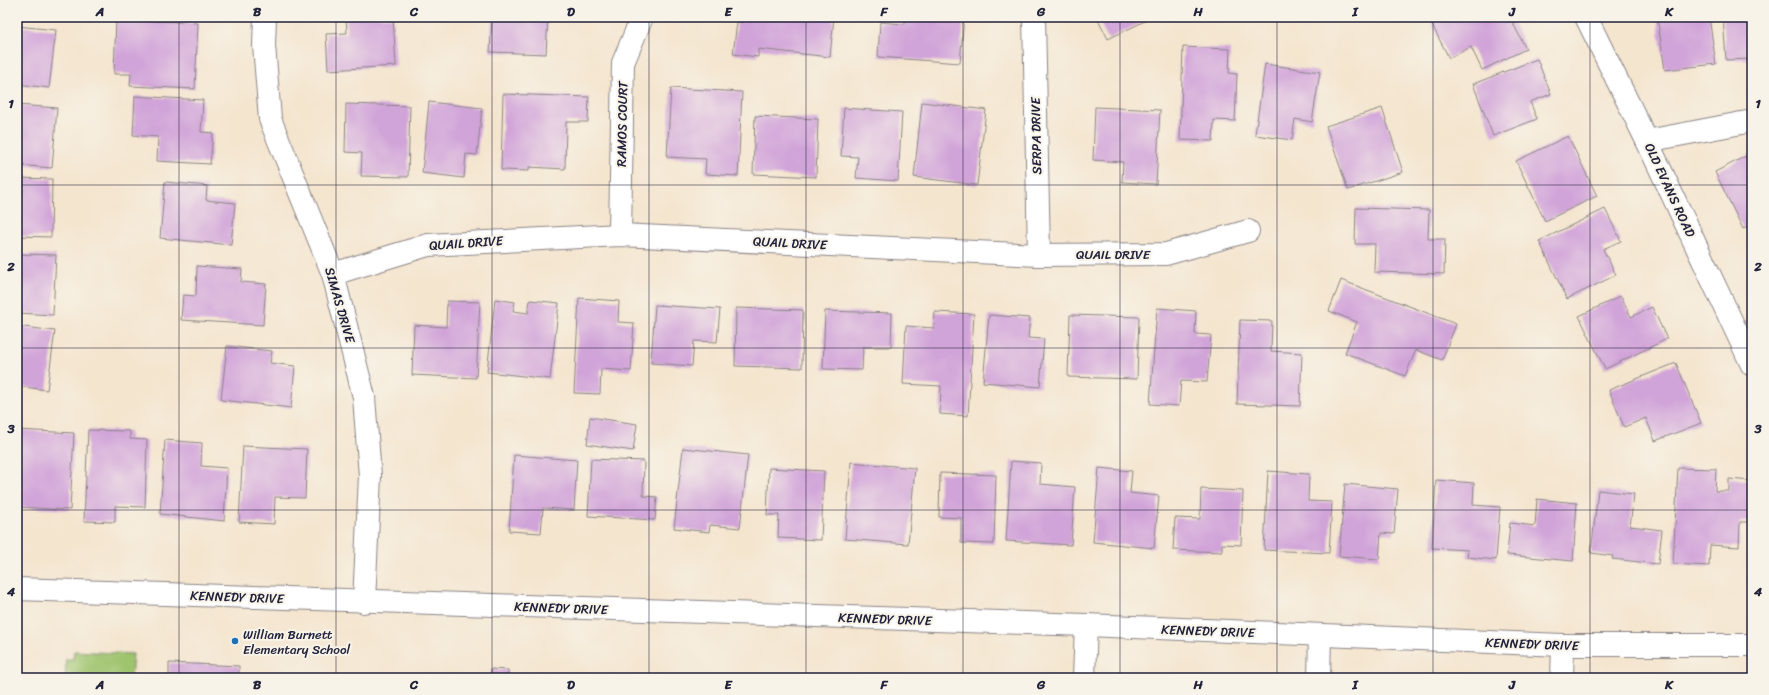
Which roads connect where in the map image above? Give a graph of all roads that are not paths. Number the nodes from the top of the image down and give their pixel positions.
1 (265, 17) edge
2 (642, 17) edge
3 (1034, 17) edge
4 (1586, 17) edge
5 (1752, 120) edge
6 (1647, 141) junction
7 (1248, 232) dead end
8 (620, 235) junction
9 (1039, 255) junction
10 (333, 274) junction
11 (1752, 365) edge
12 (17, 589) edge
13 (364, 602) junction
14 (1086, 625) junction
15 (1320, 635) junction
16 (1563, 645) junction
17 (1752, 645) edge
18 (1084, 678) edge
19 (1319, 678) edge
20 (1562, 678) edge

1 - 10 street, SIMAS DRIVE
2 - 8 street, RAMOS COURT
3 - 9 street, SERPA DRIVE
4 - 6 street, OLD EVANS ROAD
5 - 6 street
6 - 11 street, OLD EVANS ROAD
7 - 9 street, QUAIL DRIVE
8 - 9 street, QUAIL DRIVE
8 - 10 street, QUAIL DRIVE
10 - 13 street, SIMAS DRIVE
12 - 13 street, KENNEDY DRIVE
13 - 14 street, KENNEDY DRIVE
14 - 15 street, KENNEDY DRIVE
14 - 18 street
15 - 16 street, KENNEDY DRIVE
15 - 19 street
16 - 17 street, KENNEDY DRIVE
16 - 20 street

